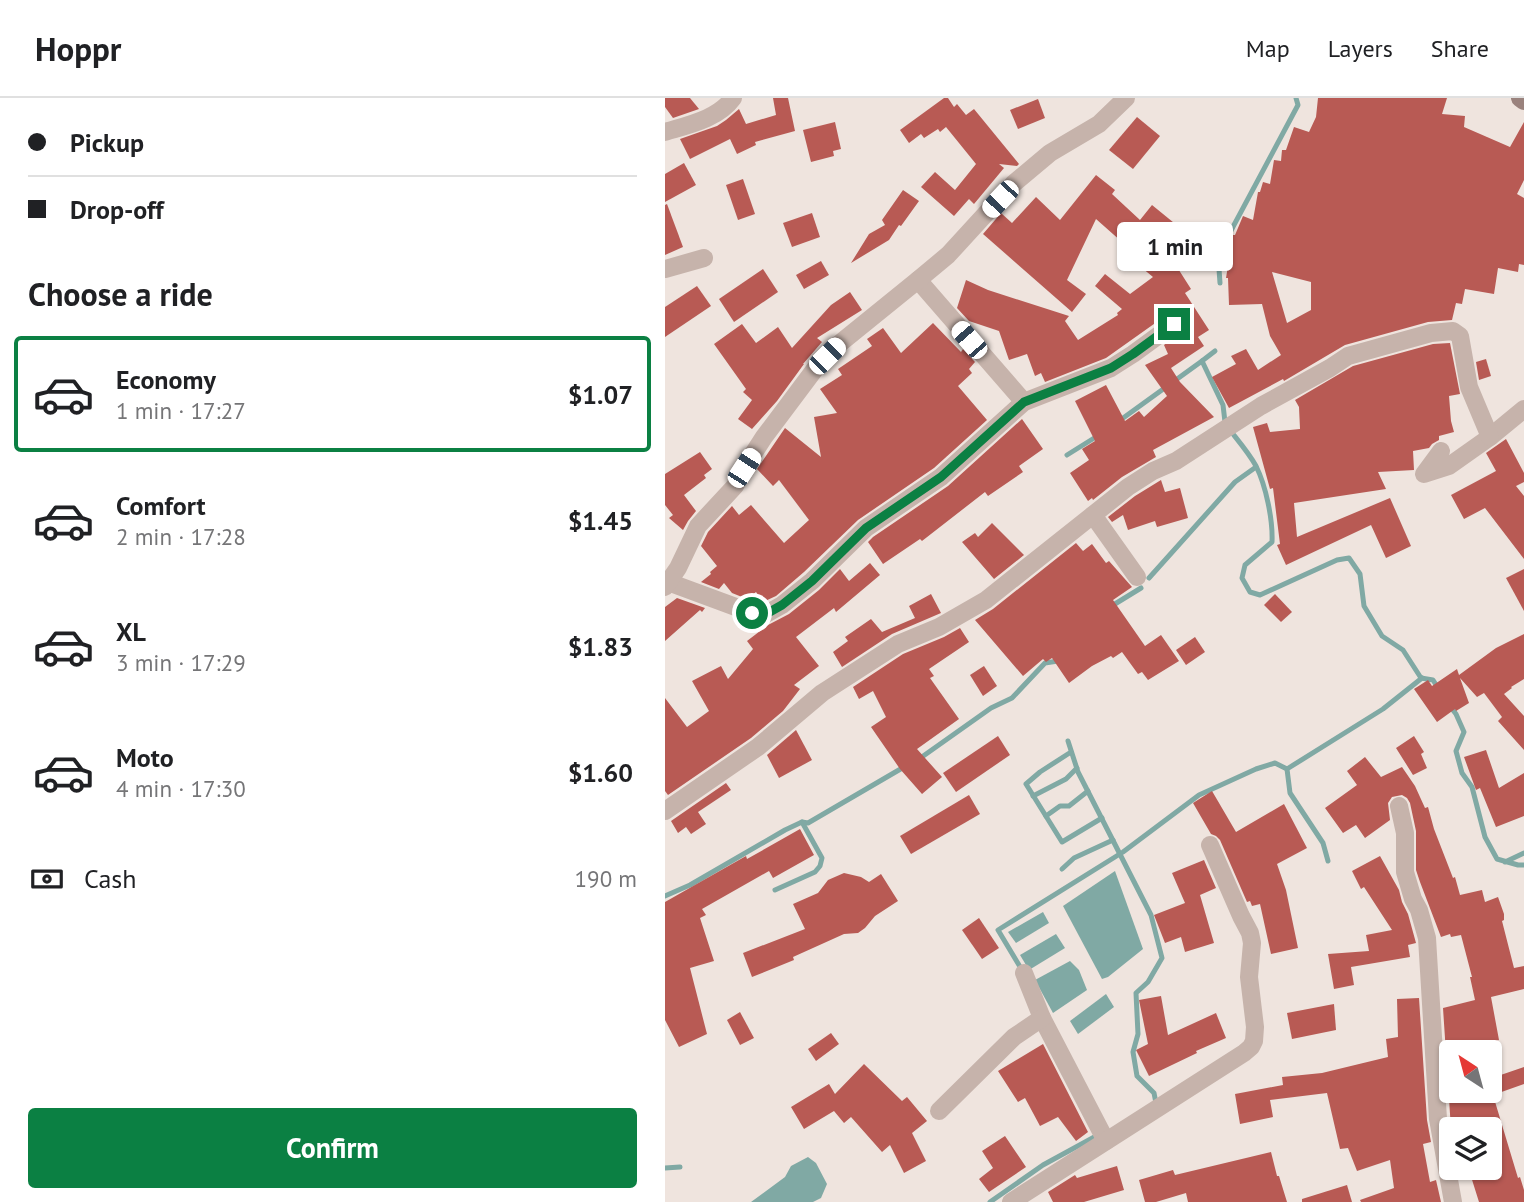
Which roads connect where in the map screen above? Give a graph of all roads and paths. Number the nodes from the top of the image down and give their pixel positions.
1 (733, 98) edge
2 (1126, 98) edge
3 (665, 132) edge
4 (704, 258) dead end
5 (665, 269) edge
6 (918, 280) junction
7 (1174, 324) dead end
8 (1024, 402) junction
9 (1524, 409) edge
10 (1490, 437) junction
11 (1441, 451) dead end
12 (1093, 515) junction
13 (1137, 577) dead end
14 (667, 585) edge
15 (1399, 806) dead end
16 (665, 811) edge
17 (1210, 845) dead end
18 (1024, 973) dead end
19 (1042, 1018) junction
20 (939, 1111) dead end
21 (1106, 1141) junction
22 (1011, 1202) edge
23 (1453, 1202) edge

1 - 3 street
2 - 6 street
4 - 5 street
6 - 8 street
6 - 14 street
7 - 8 street
8 - 14 street
9 - 10 street
10 - 11 street
10 - 12 street
12 - 13 street
12 - 16 street
15 - 23 street
17 - 21 street
18 - 19 street
19 - 20 street
19 - 21 street
21 - 22 street

